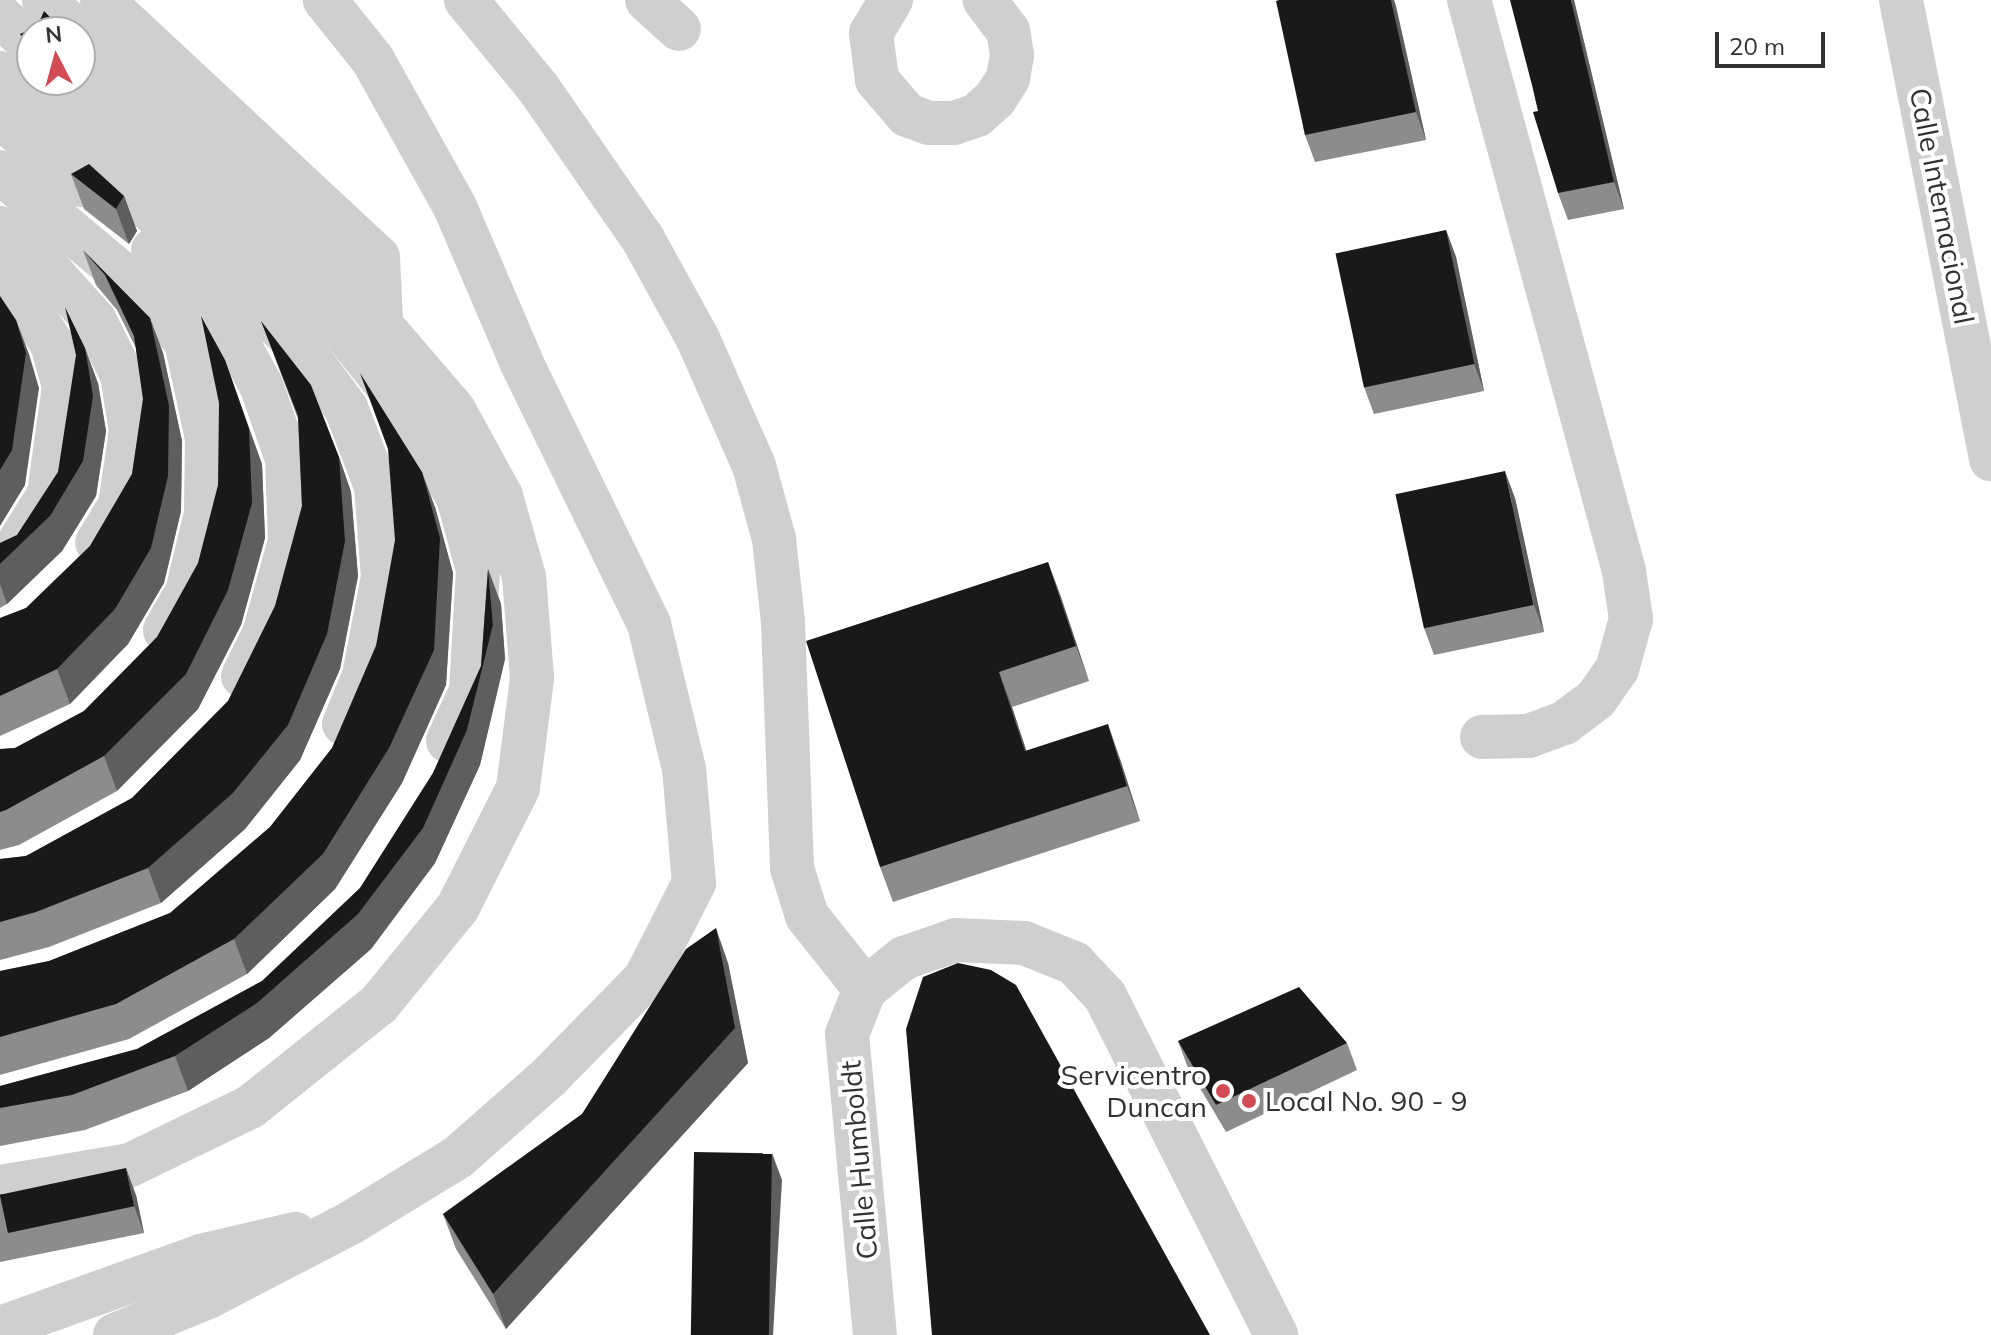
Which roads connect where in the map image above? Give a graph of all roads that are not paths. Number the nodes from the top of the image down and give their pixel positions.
1 (44, 0) edge
2 (102, 0) edge
3 (325, 0) edge
4 (466, 0) edge
5 (647, 0) edge
6 (1469, 0) edge
7 (1901, 0) edge
8 (885, 2) edge
9 (1003, 3) edge
10 (0, 16) edge
11 (61, 16) edge
12 (679, 29) dead end
13 (16, 30) edge
14 (96, 49) edge
15 (0, 73) edge
16 (88, 96) edge
17 (0, 117) edge
18 (0, 172) edge
19 (0, 228) edge
20 (0, 272) edge
21 (381, 321) junction
22 (1991, 459) edge
23 (0, 559) edge
24 (72, 577) edge
25 (148, 659) edge
26 (225, 711) edge
27 (1482, 737) dead end
28 (328, 759) edge
29 (430, 782) edge
30 (865, 989) junction
31 (0, 1187) edge
32 (359, 1218) junction
33 (0, 1328) edge
34 (115, 1335) edge
35 (875, 1335) edge
36 (1276, 1335) edge

1 - 11 street
2 - 21 street
3 - 32 street
4 - 30 street
5 - 12 street
6 - 27 street
7 - 22 street, Calle Internacional
8 - 9 street
10 - 13 street
14 - 21 street
15 - 28 street
16 - 29 street
17 - 26 street
18 - 25 street
19 - 24 street
20 - 23 street
21 - 31 street
30 - 35 street, Calle Humboldt
30 - 36 street
32 - 33 street
32 - 34 street

